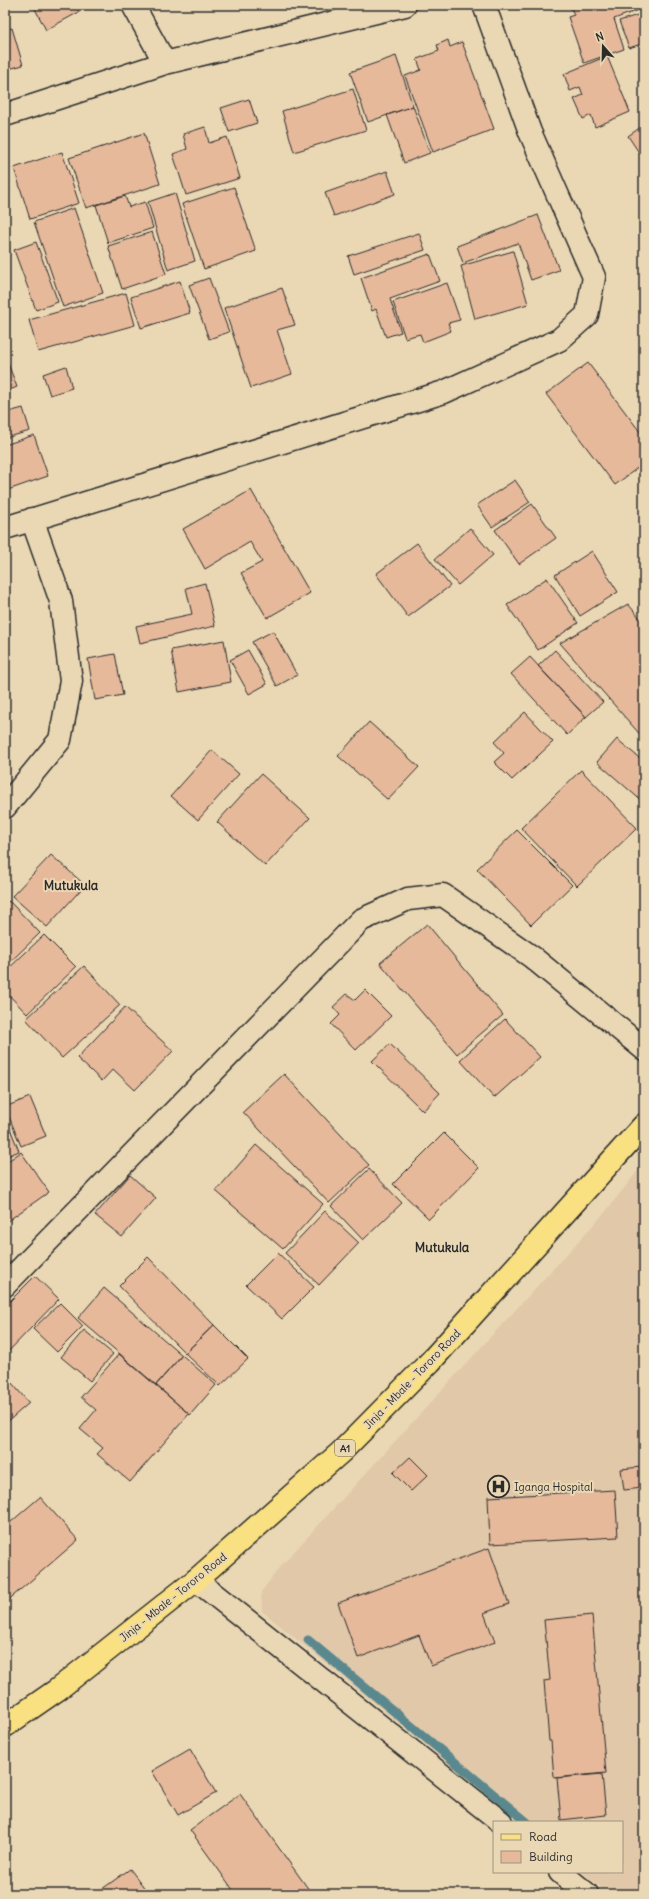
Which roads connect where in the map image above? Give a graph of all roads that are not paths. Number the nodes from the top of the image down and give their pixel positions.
1 (132, 5) edge
2 (405, 5) edge
3 (484, 5) edge
4 (165, 63) junction
5 (5, 115) edge
6 (32, 519) junction
7 (5, 528) edge
8 (5, 807) edge
9 (644, 1049) edge
10 (644, 1125) edge
11 (5, 1284) edge
12 (196, 1580) junction
13 (5, 1726) edge
14 (499, 1821) edge
15 (561, 1873) edge
16 (586, 1894) edge

1 - 4 street
2 - 4 street
3 - 6 street
4 - 5 street
6 - 7 street
6 - 8 street
9 - 11 street
10 - 12 main road, Jinja - Mbale - Tororo Road / A1
12 - 13 main road, Jinja - Mbale - Tororo Road / A1
12 - 14 street
15 - 16 street

